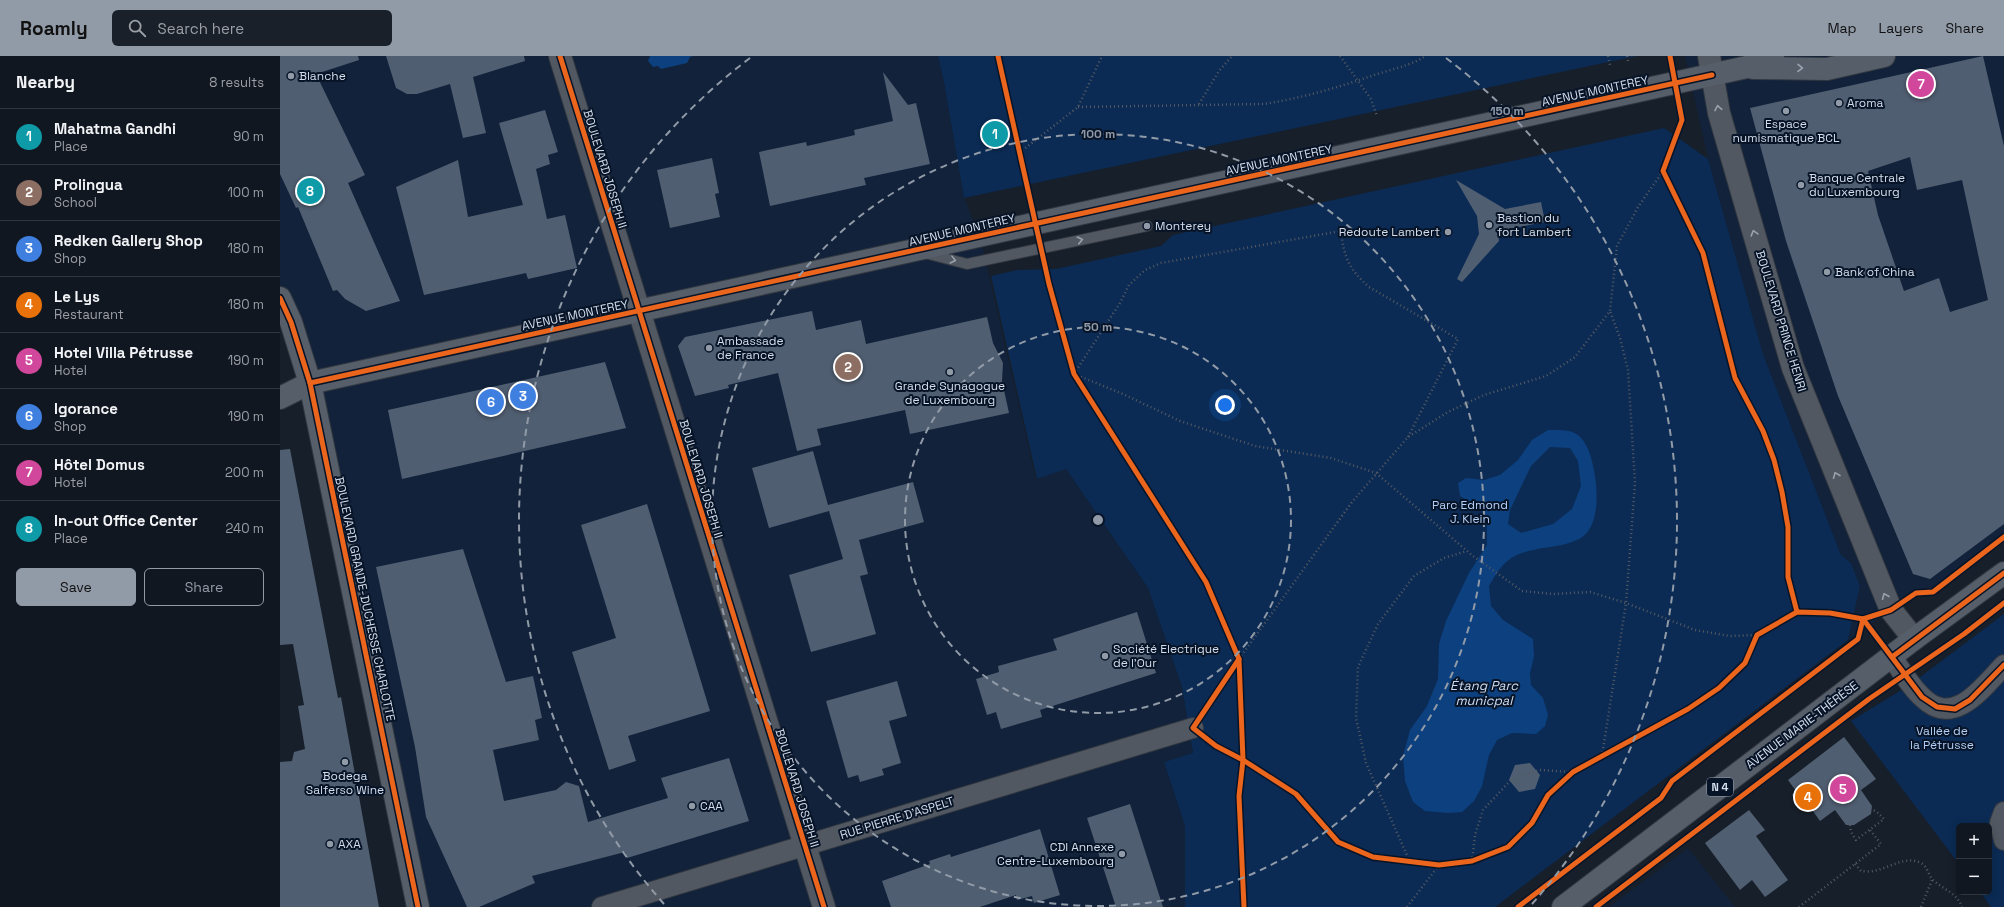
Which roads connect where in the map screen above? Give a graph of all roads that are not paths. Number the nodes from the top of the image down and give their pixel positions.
1 (560, 56) edge
2 (1773, 56) edge
3 (1884, 56) edge
4 (1711, 66) edge
5 (1747, 68) junction
6 (1147, 226) dead end
7 (916, 250) junction
8 (280, 298) edge
9 (638, 311) junction
10 (310, 383) junction
11 (280, 398) edge
12 (2004, 573) edge
13 (1914, 639) junction
14 (1892, 657) junction
15 (2004, 665) edge
16 (1193, 728) dead end
17 (2004, 812) edge
18 (2004, 840) edge
19 (804, 846) junction
20 (418, 907) edge
21 (602, 907) edge
22 (824, 907) edge
23 (1563, 907) edge

1 - 9 main road, BOULEVARD JOSEPH II
2 - 5 main road, AVENUE MONTEREY
5 -> 3 main road, AVENUE MONTEREY
4 - 5 main road, AVENUE MONTEREY
4 - 7 main road, AVENUE MONTEREY
13 -> 4 main road, BOULEVARD PRINCE HENRI
7 -> 6 lane
7 - 9 main road, AVENUE MONTEREY
8 - 10 main road, BOULEVARD GRANDE-DUCHESSE CHARLOTTE
9 - 10 main road, AVENUE MONTEREY
9 - 19 main road, BOULEVARD JOSEPH II
10 - 11 main road, AVENUE MONTEREY
10 - 20 main road, BOULEVARD GRANDE-DUCHESSE CHARLOTTE
12 - 13 main road, AVENUE MARIE-THÉRÈSE / N 4
13 - 14 main road, AVENUE MARIE-THÉRÈSE / N 4
14 - 15 street
14 - 23 main road, AVENUE MARIE-THÉRÈSE / N 4
16 - 19 street, RUE PIERRE D'ASPELT
17 - 18 street
19 - 21 street, RUE PIERRE D'ASPELT
19 - 22 main road, BOULEVARD JOSEPH II

